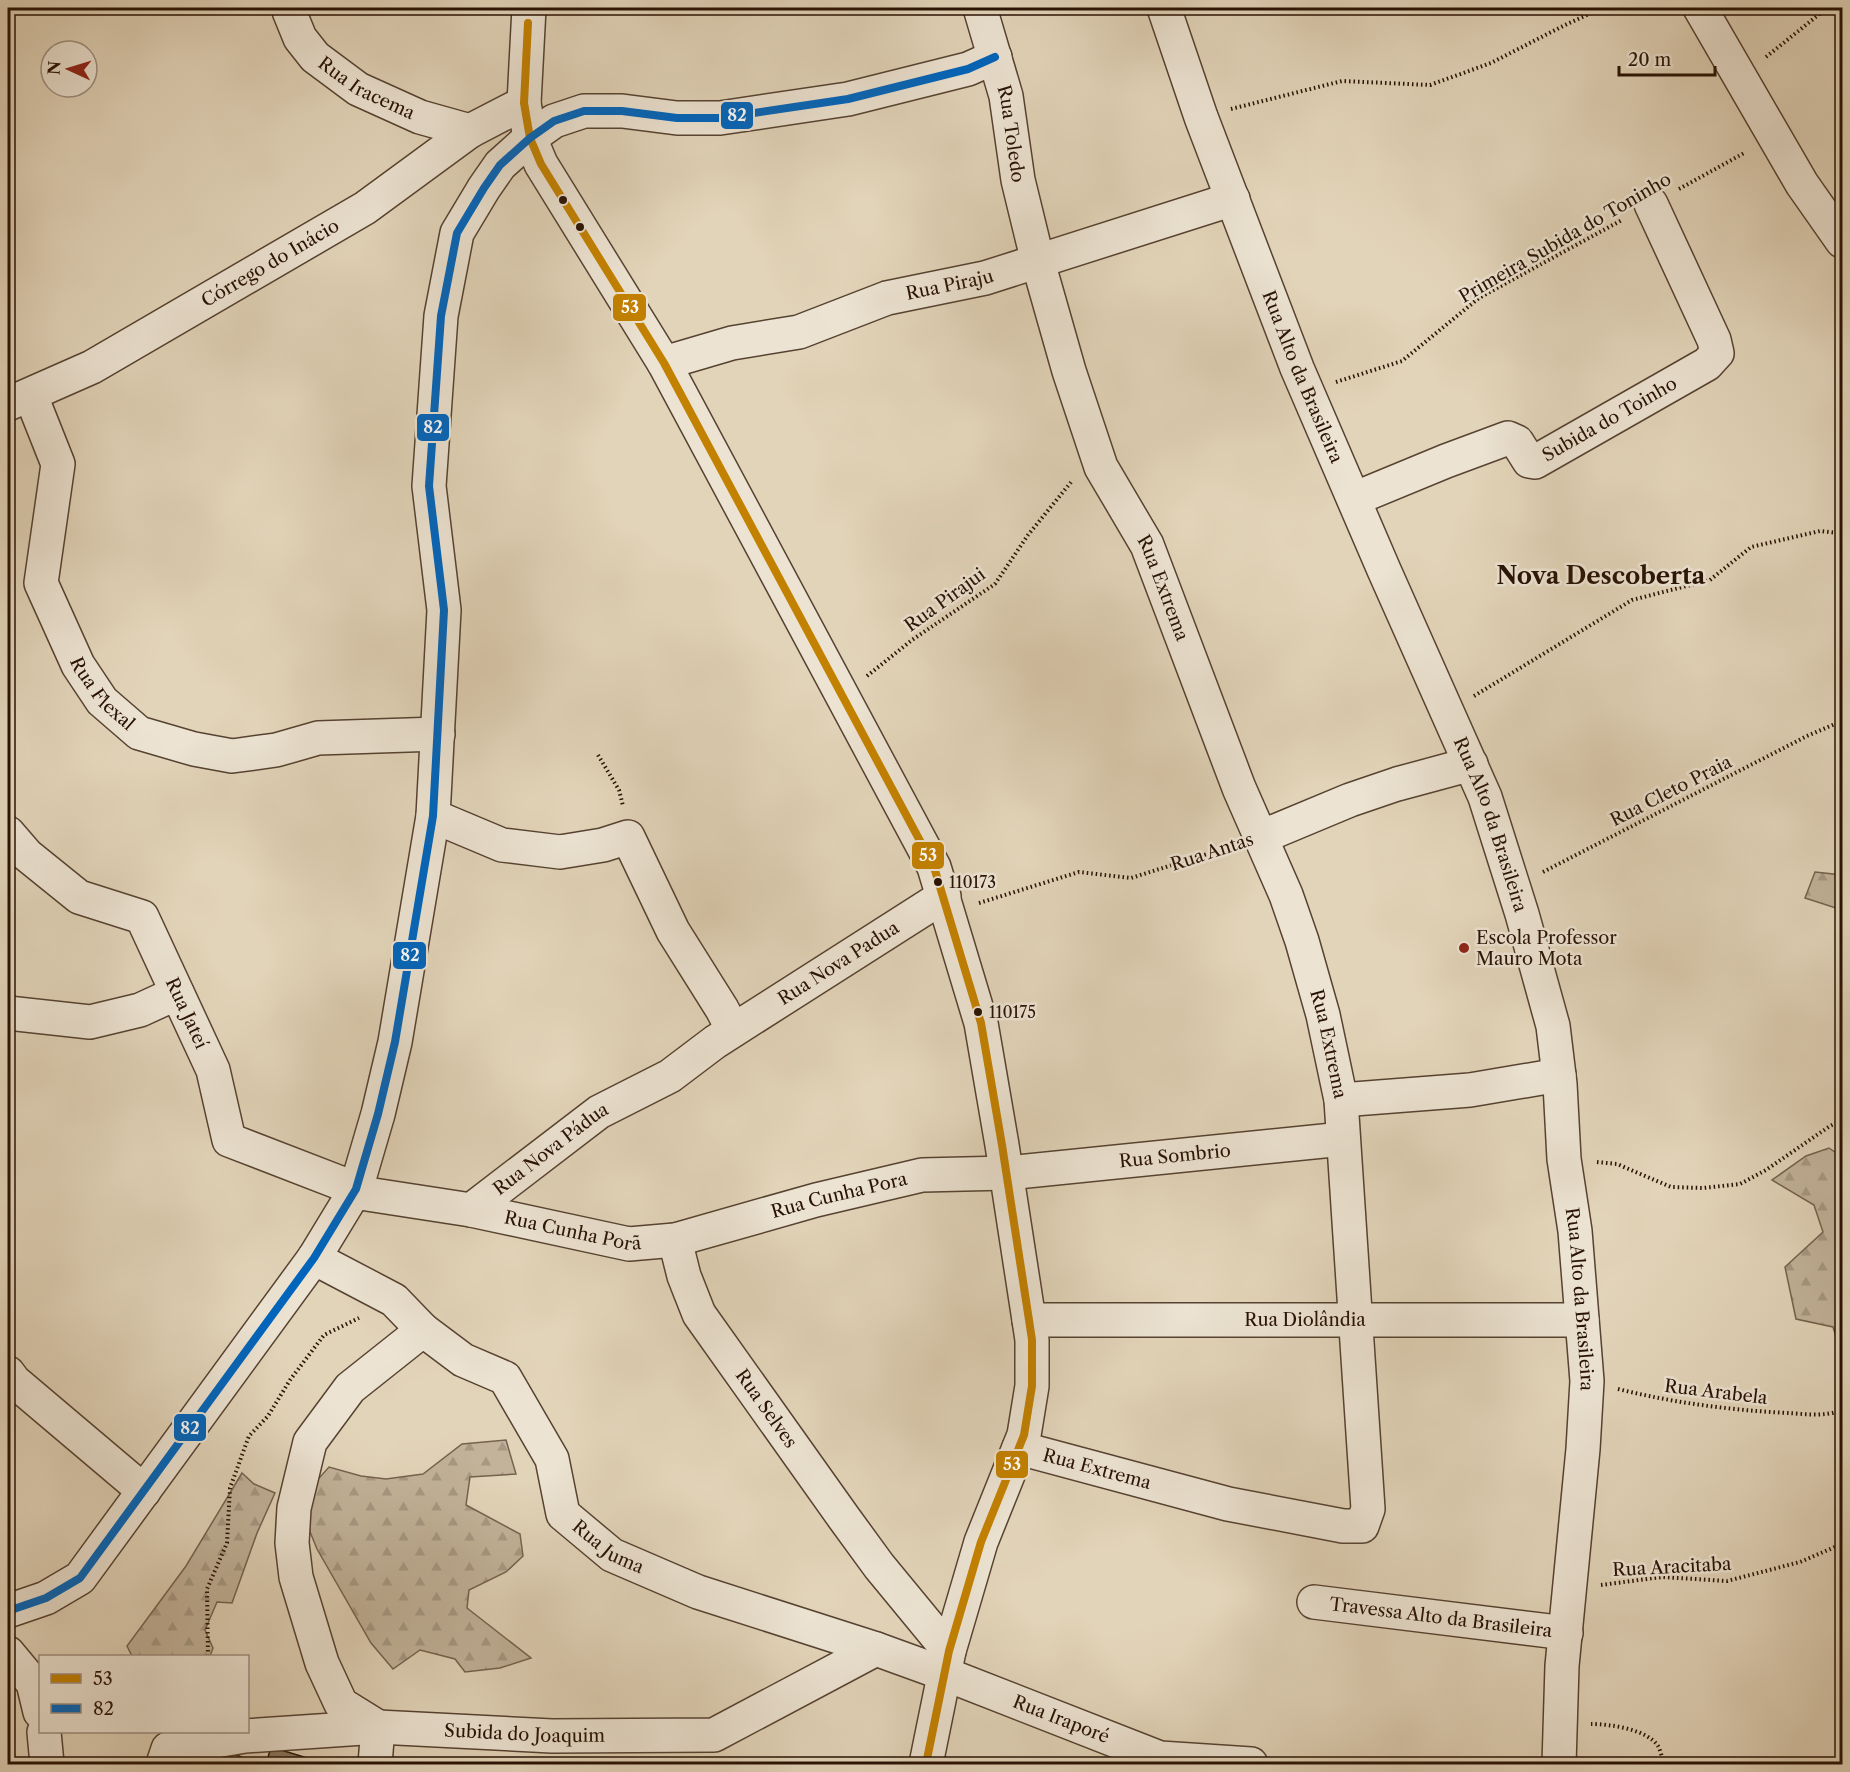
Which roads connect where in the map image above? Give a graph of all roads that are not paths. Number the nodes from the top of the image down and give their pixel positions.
1 (529, 8) edge
2 (980, 8) edge
3 (1164, 8) edge
4 (1700, 8) edge
5 (289, 11) dead end
6 (995, 57) junction
7 (524, 103) junction
8 (470, 131) junction
9 (530, 138) junction
10 (1233, 199) junction
11 (1651, 204) road end
12 (1842, 241) edge
13 (1038, 262) junction
14 (664, 363) junction
15 (19, 400) edge
16 (1354, 499) junction
17 (438, 734) junction
18 (1471, 764) junction
19 (433, 816) junction
20 (8, 833) edge
21 (1261, 837) junction
22 (946, 904) junction
23 (177, 993) junction
24 (8, 1013) edge
25 (733, 1030) junction
26 (1559, 1076) junction
27 (1341, 1100) junction
28 (1343, 1139) junction
29 (1007, 1173) junction
30 (355, 1191) junction
31 (471, 1210) junction
32 (675, 1240) junction
33 (314, 1258) junction
34 (1355, 1319) junction
35 (1029, 1320) junction
36 (1582, 1320) junction
37 (423, 1330) junction
38 (8, 1373) edge
39 (1019, 1448) junction
40 (144, 1491) junction
41 (1314, 1602) dead end
42 (8, 1611) edge
43 (1566, 1633) junction
44 (876, 1649) junction
45 (8, 1653) edge
46 (947, 1662) junction
47 (39, 1708) edge
48 (933, 1722) junction
49 (378, 1727) junction
50 (44, 1733) edge
51 (47, 1764) edge
52 (163, 1764) edge
53 (375, 1764) edge
54 (926, 1764) edge
55 (944, 1764) edge
56 (1251, 1764) edge
57 (1559, 1764) edge

1 - 7 street
2 - 6 street, Rua Toledo
3 - 10 street, Rua Alto da Brasileira
4 - 12 street
5 - 8 street, Rua Iracema
6 - 9 street
6 - 13 street, Rua Toledo
7 - 8 street, Córrego do Inácio
7 - 9 street
8 - 15 street, Córrego do Inácio
9 - 14 street
9 - 17 street
10 - 13 street, Rua Piraju
10 - 16 street, Rua Alto da Brasileira
11 - 16 street, Subida do Toinho
13 - 14 street, Rua Piraju
13 - 21 street, Rua Extrema
14 - 22 street
15 - 17 street, Rua Flexal
16 - 18 street, Rua Alto da Brasileira
17 - 19 street
18 - 21 street, Rua Antas
18 - 26 street, Rua Alto da Brasileira
19 - 25 street
19 - 30 street
20 - 23 street, Rua Jateí
21 - 27 street, Rua Extrema
22 - 25 street, Rua Nova Padua
22 - 29 street
23 - 24 street
23 - 30 street, Rua Jateí
25 - 31 street, Rua Nova Pádua
26 - 27 street
26 - 36 street, Rua Alto da Brasileira
27 - 28 street, Rua Extrema
28 - 29 street, Rua Sombrio
28 - 34 street, Rua Extrema
29 - 32 street, Rua Cunha Pora
29 - 35 street
30 - 31 street
30 - 33 street
31 - 32 street, Rua Cunha Porã
32 - 46 street, Rua Selves
33 - 37 street, Rua Juma
33 - 40 street
34 - 35 street, Rua Diolândia
34 - 36 street, Rua Diolândia
34 - 39 street, Rua Extrema
35 - 39 street
36 - 43 street, Rua Alto da Brasileira
37 - 44 street, Rua Juma
37 - 49 street
38 - 40 street
39 - 46 street
40 - 42 street
41 - 43 street, Travessa Alto da Brasileira
43 - 57 street, Rua Alto da Brasileira
44 - 46 street, Rua Juma
44 - 49 street, Subida do Joaquim
45 - 47 street
46 - 48 street
46 - 56 street, Rua Iraporé
48 - 54 street
48 - 55 street
49 - 52 street, Subida do Joaquim
49 - 53 street
50 - 51 street

